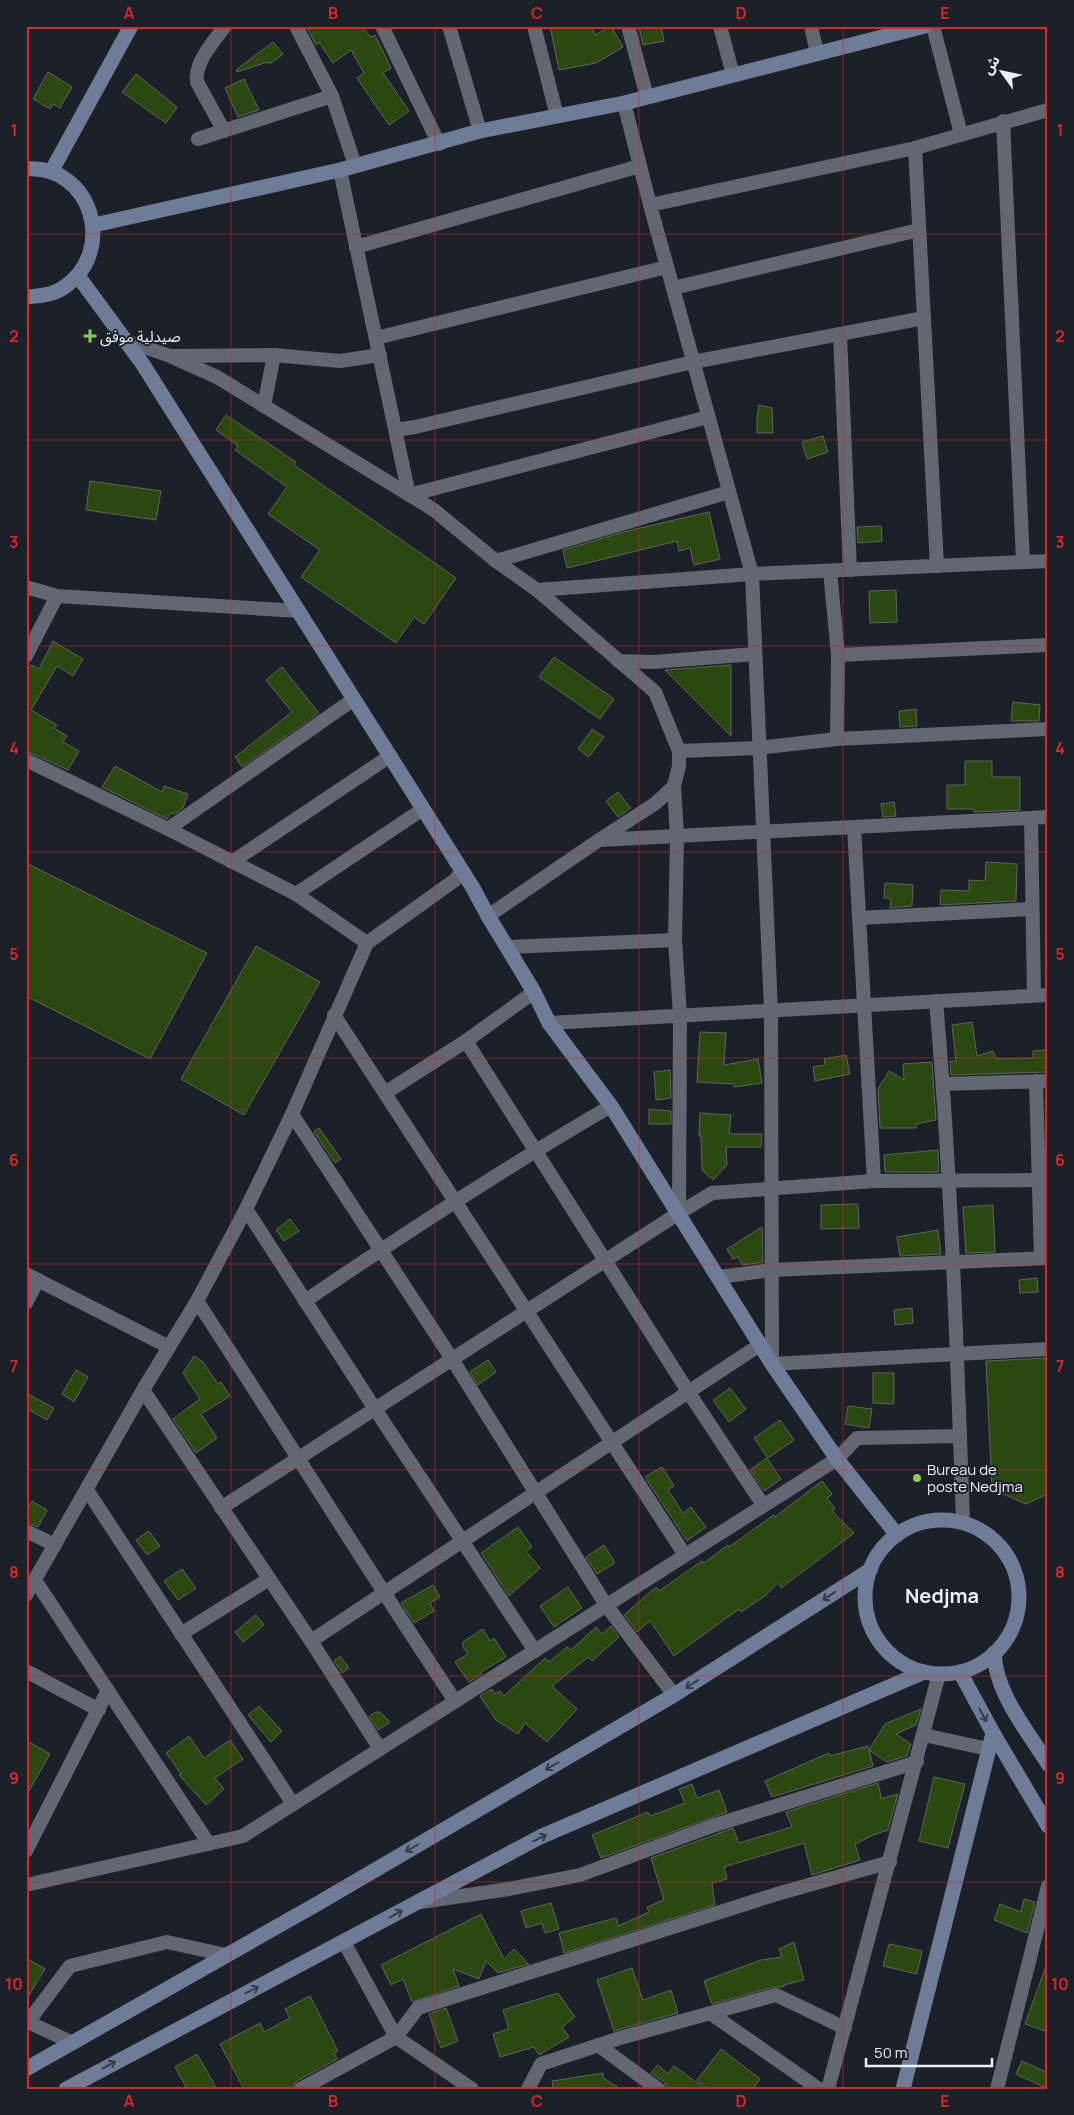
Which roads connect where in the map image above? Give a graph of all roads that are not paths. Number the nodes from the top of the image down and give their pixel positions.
1 (225, 26) edge
2 (296, 26) edge
3 (382, 26) edge
4 (449, 26) edge
5 (534, 26) edge
6 (628, 26) edge
7 (720, 26) edge
8 (810, 26) edge
9 (925, 26) edge
10 (933, 26) edge
11 (128, 27) edge
12 (896, 30) edge
13 (817, 54) junction
14 (733, 75) junction
15 (332, 96) junction
16 (647, 97) junction
17 (624, 103) junction
18 (1048, 110) edge
19 (557, 116) junction
20 (1002, 122) junction
21 (224, 130) junction
22 (480, 131) junction
23 (961, 134) junction
24 (198, 139) dead end
25 (439, 144) junction
26 (915, 148) junction
27 (640, 166) junction
28 (347, 168) junction
29 (26, 169) edge
30 (51, 172) junction
31 (650, 205) junction
32 (94, 225) junction
33 (919, 230) junction
34 (356, 247) junction
35 (667, 266) junction
36 (78, 276) junction
37 (673, 288) junction
38 (26, 297) edge
39 (924, 318) junction
40 (840, 334) junction
41 (376, 338) junction
42 (124, 340) junction
43 (274, 355) junction
44 (380, 355) junction
45 (170, 356) junction
46 (693, 362) junction
47 (264, 406) junction
48 (708, 417) junction
49 (396, 430) junction
50 (729, 492) junction
51 (409, 495) junction
52 (496, 561) junction
53 (1048, 561) edge
54 (1023, 562) junction
55 (937, 566) junction
56 (850, 570) junction
57 (830, 571) junction
58 (752, 574) junction
59 (26, 587) edge
60 (537, 590) junction
61 (57, 596) junction
62 (298, 611) junction
63 (1048, 645) edge
64 (755, 654) junction
65 (838, 655) junction
66 (26, 656) edge
67 (618, 661) junction
68 (354, 699) junction
69 (1048, 729) edge
70 (837, 739) junction
71 (758, 748) junction
72 (679, 750) junction
73 (390, 756) junction
74 (26, 760) edge
75 (674, 786) junction
76 (423, 809) junction
77 (1048, 817) edge
78 (1031, 818) junction
79 (854, 826) junction
80 (168, 829) junction
81 (764, 831) junction
82 (677, 836) junction
83 (599, 840) junction
84 (232, 862) junction
85 (462, 871) junction
86 (296, 894) junction
87 (1032, 909) junction
88 (488, 916) junction
89 (859, 918) junction
90 (675, 940) junction
91 (367, 943) junction
92 (507, 947) junction
93 (534, 992) junction
94 (1041, 995) edge
95 (936, 1001) junction
96 (864, 1004) junction
97 (771, 1010) junction
98 (334, 1015) junction
99 (680, 1015) junction
100 (549, 1024) junction
101 (466, 1041) junction
102 (1042, 1081) edge
103 (943, 1084) junction
104 (385, 1093) junction
105 (611, 1106) junction
106 (292, 1114) junction
107 (535, 1150) junction
108 (948, 1180) junction
109 (1039, 1180) junction
110 (874, 1181) junction
111 (772, 1188) junction
112 (455, 1200) junction
113 (246, 1209) junction
114 (679, 1213) junction
115 (380, 1250) junction
116 (1044, 1258) edge
117 (606, 1260) junction
118 (952, 1262) junction
119 (772, 1270) junction
120 (32, 1277) edge
121 (719, 1277) junction
122 (197, 1301) junction
123 (305, 1301) junction
124 (26, 1303) edge
125 (527, 1311) junction
126 (761, 1344) junction
127 (169, 1347) junction
128 (1048, 1349) edge
129 (957, 1354) junction
130 (452, 1359) junction
131 (772, 1364) junction
132 (143, 1390) junction
133 (689, 1393) junction
134 (375, 1409) junction
135 (960, 1436) junction
136 (612, 1444) junction
137 (299, 1458) junction
138 (837, 1459) junction
139 (87, 1490) junction
140 (537, 1494) junction
141 (763, 1505) junction
142 (221, 1508) junction
143 (963, 1522) junction
144 (26, 1531) edge
145 (897, 1535) junction
146 (463, 1542) junction
147 (55, 1545) junction
148 (685, 1555) junction
149 (870, 1570) junction
150 (269, 1579) junction
151 (35, 1580) junction
152 (383, 1594) junction
153 (26, 1596) edge
154 (606, 1605) junction
155 (181, 1634) junction
156 (311, 1641) junction
157 (535, 1650) junction
158 (994, 1653) junction
159 (26, 1671) edge
160 (924, 1672) junction
161 (960, 1672) junction
162 (939, 1674) junction
163 (108, 1690) junction
164 (674, 1696) junction
165 (455, 1701) junction
166 (99, 1710) junction
167 (993, 1734) junction
168 (924, 1735) junction
169 (380, 1749) junction
170 (988, 1749) junction
171 (917, 1762) junction
172 (1048, 1764) edge
173 (293, 1804) junction
174 (1048, 1826) edge
175 (209, 1844) junction
176 (26, 1851) edge
177 (890, 1862) junction
178 (26, 1886) edge
179 (1048, 1886) edge
180 (416, 1902) junction
181 (344, 1942) junction
182 (226, 1955) junction
183 (710, 2014) junction
184 (27, 2021) edge
185 (845, 2028) junction
186 (396, 2037) junction
187 (72, 2043) junction
188 (598, 2045) junction
189 (26, 2069) edge
190 (66, 2089) edge
191 (301, 2089) edge
192 (472, 2089) edge
193 (528, 2089) edge
194 (658, 2089) edge
195 (819, 2089) edge
196 (828, 2089) edge
197 (903, 2089) edge
198 (997, 2089) edge

1 - 21 street
2 - 15 street
3 - 25 street
4 - 22 street
5 - 19 street
6 - 16 street
7 - 14 street
8 - 13 street
9 - 12 street
10 - 23 street
11 - 30 street
12 - 13 street
13 - 14 street
14 - 16 street
15 - 21 street
15 - 28 street
16 - 17 street
17 - 19 street
17 - 27 street
18 - 20 street
19 - 22 street
20 - 23 street
20 - 54 street
21 - 24 street
22 - 25 street
23 - 26 street
25 - 28 street
26 - 31 street
26 - 33 street
27 - 31 street
27 - 34 street
28 - 32 street
28 - 34 street
29 - 30 street
30 - 32 street
31 - 35 street
32 - 36 street
33 - 37 street
33 - 39 street
34 - 41 street
35 - 37 street
35 - 41 street
36 - 38 street
36 - 42 street
37 - 46 street
39 - 40 street
39 - 55 street
40 - 46 street
40 - 56 street
41 - 44 street
42 - 45 street
42 - 62 street
43 - 44 street
43 - 45 street
43 - 47 street
44 - 49 street
45 - 47 street
46 - 48 street
46 - 49 street
47 - 51 street
48 - 50 street
48 - 51 street
49 - 51 street
50 - 52 street
50 - 58 street
51 - 52 street
52 - 60 street
53 - 54 street
54 - 55 street
55 - 56 street
56 - 57 street
57 - 58 street
57 - 65 street
58 - 60 street
58 - 64 street
59 - 61 street
60 - 67 street
61 - 62 street
61 - 66 street
62 - 68 street
63 - 65 street
64 - 67 street
64 - 71 street
65 - 70 street
67 - 72 street
68 - 73 street
68 - 80 street
69 - 70 street
70 - 71 street
71 - 72 street
71 - 81 street
72 - 75 street
73 - 76 street
73 - 84 street
74 - 80 street
75 - 82 street
75 - 83 street
76 - 85 street
76 - 86 street
77 - 78 street
78 - 79 street
78 - 87 street
79 - 81 street
79 - 89 street
80 - 84 street
81 - 82 street
81 - 97 street
82 - 83 street
82 - 90 street
83 - 88 street
84 - 86 street
85 - 88 street
85 - 91 street
86 - 91 street
87 - 89 street
87 - 94 street
88 - 92 street
89 - 96 street
90 - 92 street
90 - 99 street
91 - 98 street
92 - 93 street
93 - 100 street
93 - 101 street
94 - 95 street
95 - 96 street
95 - 103 street
96 - 97 street
96 - 110 street
97 - 99 street
97 - 111 street
98 - 104 street
98 - 106 street
99 - 100 street
99 - 114 street
100 - 105 street
101 - 104 street
101 - 107 street
102 - 103 street
102 - 109 street
103 - 108 street
104 - 112 street
105 - 107 street
105 - 114 street
106 - 113 street
106 - 115 street
107 - 112 street
107 - 117 street
108 - 109 street
108 - 110 street
108 - 118 street
109 - 116 street
110 - 111 street
111 - 114 street
111 - 119 street
112 - 115 street
112 - 125 street
113 - 122 street
113 - 123 street
114 - 117 street
114 - 121 street
115 - 123 street
115 - 130 street
116 - 118 street
117 - 125 street
117 - 133 street
118 - 119 street
118 - 129 street
119 - 121 street
119 - 131 street
120 - 124 street
120 - 127 street
121 - 126 street
122 - 127 street
122 - 137 street
123 - 134 street
125 - 130 street
125 - 136 street
126 - 131 street
126 - 133 street
127 - 132 street
128 - 129 street
129 - 131 street
129 - 135 street
130 - 134 street
130 - 140 street
131 - 138 street
132 - 139 street
132 - 142 street
133 - 136 street
133 - 141 street
134 - 137 street
134 - 146 street
135 - 138 street
135 - 143 street
136 - 140 street
136 - 148 street
137 - 142 street
137 - 152 street
138 - 141 street
138 - 145 street
139 - 147 street
139 - 155 street
140 - 146 street
140 - 154 street
141 - 148 street
142 - 150 street
143 - 145 street
143 - 158 street
144 - 147 street
145 - 149 street
146 - 152 street
146 - 157 street
147 - 151 street
148 - 154 street
149 - 160 street
149 -> 164 street
150 - 155 street
150 - 156 street
151 - 153 street
151 - 163 street
152 - 156 street
152 - 165 street
154 - 157 street
154 - 164 street
155 - 173 street
156 - 169 street
157 - 165 street
158 - 161 street
158 - 172 street
159 - 166 street
160 - 162 street
180 -> 160 street
161 - 162 street
161 -> 167 street
162 - 168 street
163 - 166 street
163 - 175 street
164 -> 182 street
165 - 169 street
166 - 176 street
167 - 170 street
167 - 174 street
168 - 170 street
168 - 171 street
169 - 173 street
170 - 197 street
171 - 177 street
171 - 180 street
173 - 175 street
175 - 178 street
177 - 185 street
177 - 186 street
179 - 198 street
181 -> 180 street
181 - 186 street
190 -> 181 street
182 - 184 street
182 - 187 street
183 - 185 street
183 - 188 street
183 - 195 street
184 - 187 street
185 - 196 street
186 - 191 street
186 - 192 street
187 - 189 street
188 - 193 street
188 - 194 street

